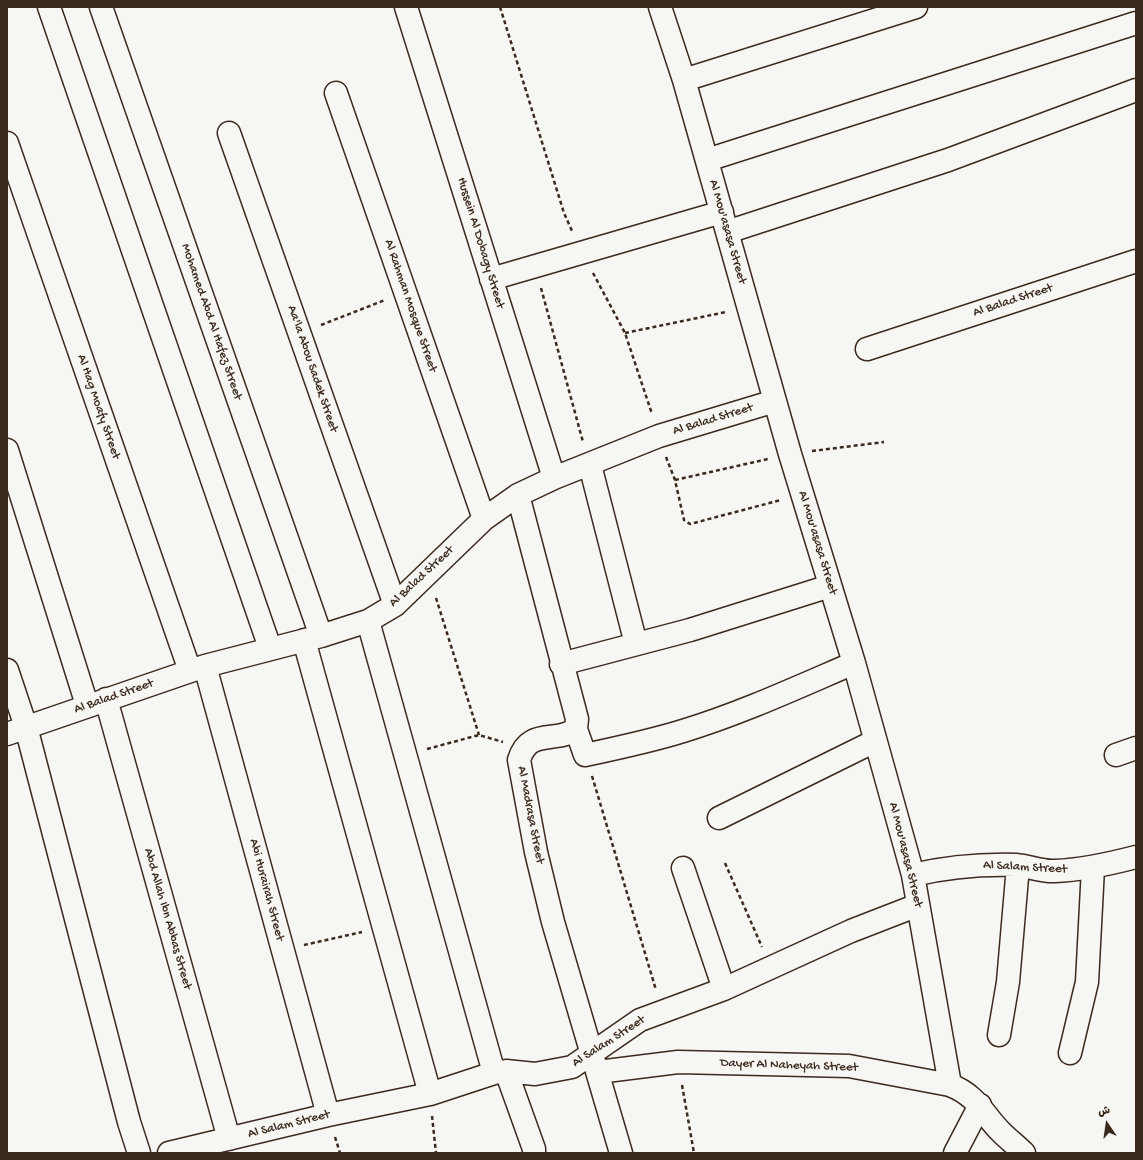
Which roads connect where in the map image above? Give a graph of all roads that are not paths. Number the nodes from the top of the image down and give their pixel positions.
1 (49, 7) edge
2 (101, 7) edge
3 (406, 7) edge
4 (660, 7) edge
5 (916, 7) edge
6 (1136, 23) edge
7 (684, 80) junction
8 (1136, 90) edge
9 (336, 93) dead end
10 (229, 133) dead end
11 (7, 143) edge
12 (707, 160) junction
13 (724, 222) junction
14 (1136, 261) edge
15 (491, 279) junction
16 (867, 349) dead end
17 (775, 401) junction
18 (7, 450) edge
19 (590, 465) junction
20 (554, 478) junction
21 (518, 495) junction
22 (484, 519) junction
23 (830, 586) junction
24 (395, 605) junction
25 (368, 621) junction
26 (313, 638) junction
27 (636, 644) junction
28 (270, 648) junction
29 (854, 663) junction
30 (561, 664) junction
31 (197, 668) junction
32 (7, 670) edge
33 (96, 702) junction
34 (576, 729) junction
35 (17, 731) edge
36 (875, 741) junction
37 (719, 818) dead end
38 (1136, 857) edge
39 (1018, 866) junction
40 (683, 868) dead end
41 (1093, 868) junction
42 (912, 874) junction
43 (918, 905) junction
44 (724, 989) junction
45 (999, 1035) dead end
46 (1070, 1054) dead end
47 (595, 1063) junction
48 (500, 1072) junction
49 (950, 1085) junction
50 (430, 1094) junction
51 (980, 1105) junction
52 (328, 1115) junction
53 (229, 1139) junction
54 (139, 1153) edge
55 (169, 1153) edge
56 (534, 1153) edge
57 (621, 1153) edge
58 (955, 1153) edge
59 (1024, 1153) edge

1 - 28 street
2 - 26 street, Mohamed Abd Al Hafez Street
3 - 15 street, Hussein Al Dobagy Street
4 - 7 street, Al Mou'asasa Street
5 - 7 street
6 - 12 street
7 - 12 street, Al Mou'asasa Street
8 - 13 street
9 - 22 street, Al Rahman Mosque Street
10 - 24 street, Aa'la Abou Sadek Street
11 - 31 street, Al Hag Moafy Street
12 - 13 street, Al Mou'asasa Street
13 - 15 street
13 - 17 street, Al Mou'asasa Street
14 - 16 street, Al Balad Street
15 - 20 street, Hussein Al Dobagy Street
17 - 19 street, Al Balad Street
17 - 23 street, Al Mou'asasa Street
18 - 33 street, Abd Allah Ibn Abbas Street
19 - 20 street, Al Balad Street
19 - 27 street
20 - 21 street, Al Balad Street
21 - 22 street, Al Balad Street
21 - 30 street
22 - 24 street, Al Balad Street
23 - 27 street
23 - 29 street, Al Mou'asasa Street
24 - 25 street, Al Balad Street
25 - 26 street, Al Balad Street
25 - 48 street
26 - 28 street, Al Balad Street
26 - 50 street, Mohamed Abd Al Hafez Street
27 - 30 street
28 - 31 street, Al Balad Street
29 - 34 street
29 - 36 street, Al Mou'asasa Street
30 - 34 street
31 - 33 street, Al Balad Street
31 - 52 street, Abi Hurairah Street
32 - 35 street
33 - 35 street, Al Balad Street
33 - 53 street, Abd Allah Ibn Abbas Street
34 - 47 street, Al Madrasa Street
35 - 54 street
36 - 37 street
36 - 42 street, Al Mou'asasa Street
38 - 41 street, Al Salam Street
39 - 41 street, Al Salam Street
39 - 42 street, Al Salam Street
39 - 45 street
40 - 44 street
41 - 46 street
42 - 43 street, Al Mou'asasa Street
43 - 44 street, Al Salam Street
43 - 49 street, Al Mou'asasa Street
44 - 47 street, Al Salam Street
47 - 48 street, Al Salam Street
47 - 49 street, Dayer Al Naheyah Street
47 - 57 street, Al Madrasa Street
48 - 50 street, Al Salam Street
48 - 56 street
49 - 51 street, Dayer Al Naheyah Street
50 - 52 street, Al Salam Street
51 - 58 street
51 - 59 street, Dayer Al Naheyah Street
52 - 53 street, Al Salam Street
53 - 55 street, Al Salam Street

